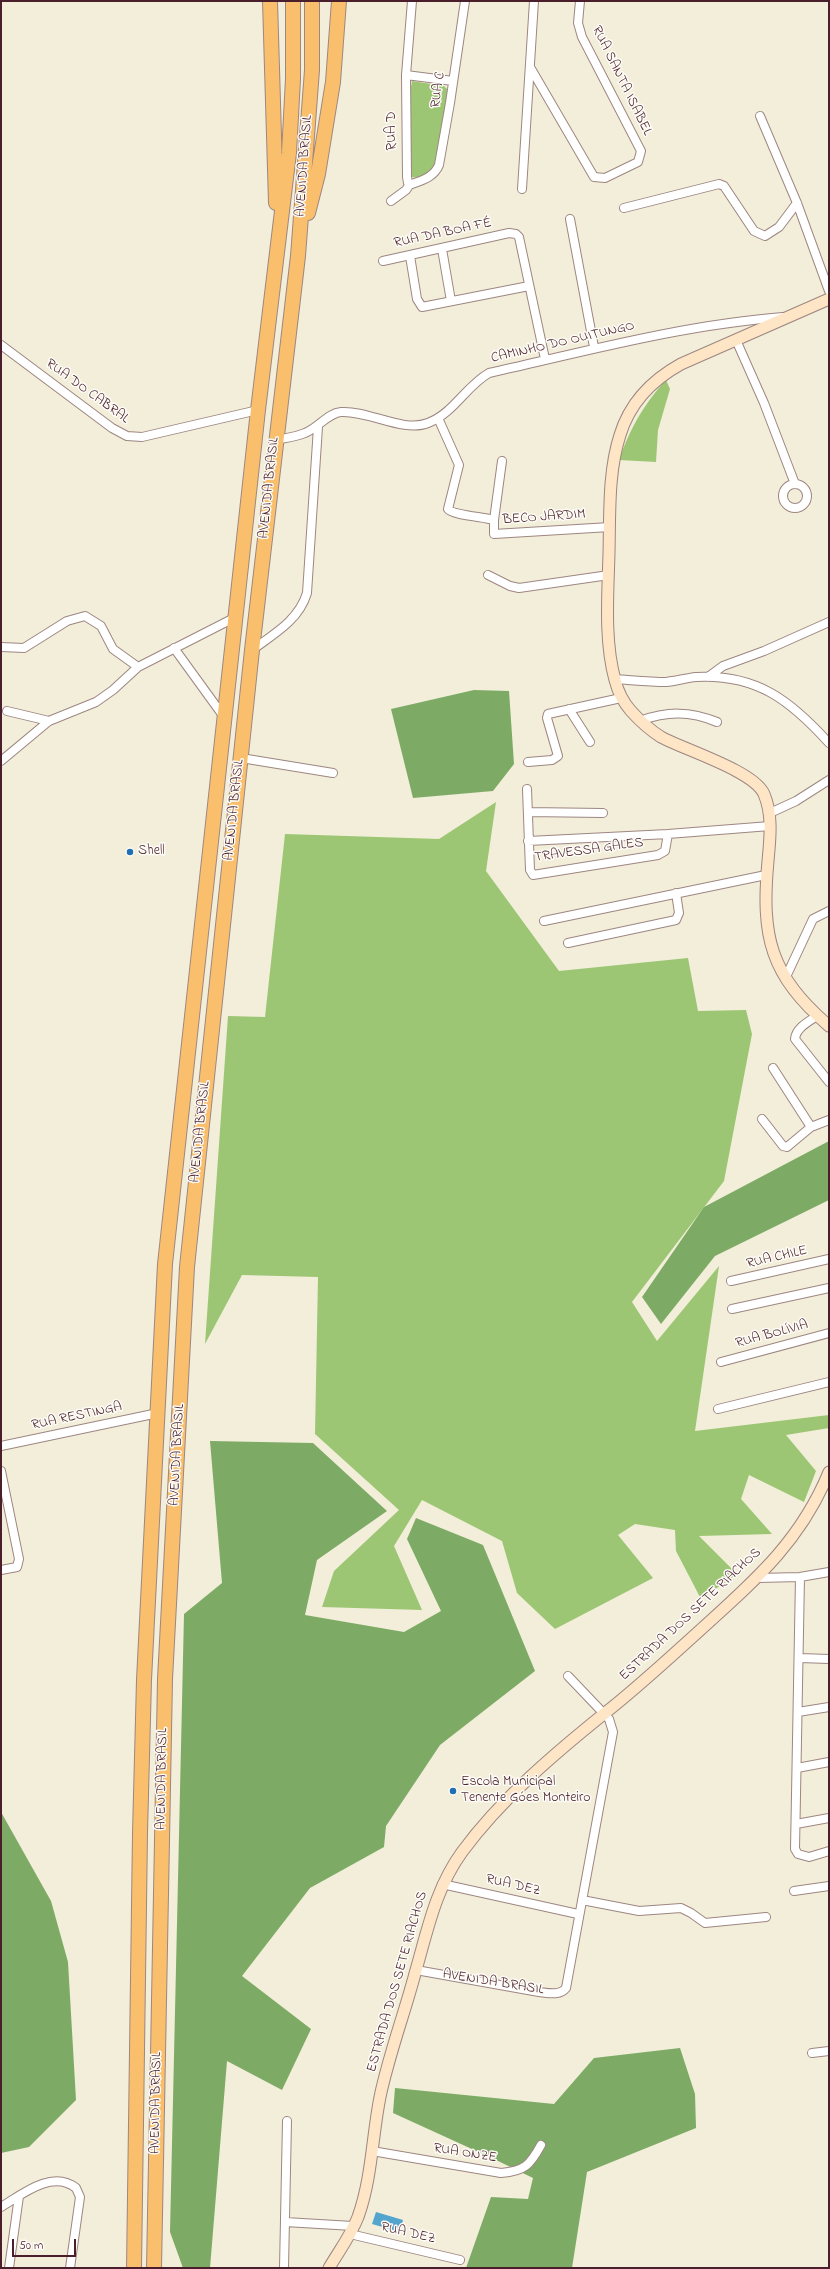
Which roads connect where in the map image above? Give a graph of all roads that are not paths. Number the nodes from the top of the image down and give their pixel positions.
1 (270, 1) edge
2 (293, 1) edge
3 (312, 1) edge
4 (339, 1) edge
5 (412, 1) edge
6 (465, 1) edge
7 (534, 1) edge
8 (580, 1) edge
9 (530, 67) junction
10 (406, 75) junction
11 (453, 81) junction
12 (760, 116) dead end
13 (411, 184) junction
14 (522, 189) dead end
15 (391, 201) dead end
16 (797, 203) junction
17 (624, 208) dead end
18 (570, 219) dead end
19 (442, 249) junction
20 (298, 256) junction
21 (410, 256) junction
22 (383, 261) dead end
23 (276, 265) junction
24 (529, 286) junction
25 (829, 291) edge
26 (829, 299) edge
27 (451, 301) junction
28 (787, 316) junction
29 (736, 340) junction
30 (1, 345) edge
31 (594, 347) junction
32 (545, 359) junction
33 (258, 410) junction
34 (438, 418) junction
35 (318, 426) junction
36 (275, 440) junction
37 (502, 461) dead end
38 (795, 484) dead end
39 (494, 520) junction
40 (610, 527) junction
41 (488, 575) dead end
42 (609, 575) junction
43 (236, 616) junction
44 (829, 622) edge
45 (1, 647) edge
46 (174, 648) junction
47 (252, 650) junction
48 (138, 667) junction
49 (708, 677) junction
50 (614, 679) junction
51 (621, 698) junction
52 (569, 709) junction
53 (7, 711) dead end
54 (225, 717) junction
55 (49, 721) junction
56 (640, 721) junction
57 (717, 722) dead end
58 (590, 742) dead end
59 (829, 743) edge
60 (2, 758) edge
61 (241, 758) junction
62 (528, 762) dead end
63 (333, 773) dead end
64 (829, 780) edge
65 (527, 789) dead end
66 (528, 812) junction
67 (603, 813) dead end
68 (770, 813) junction
69 (770, 826) junction
70 (668, 834) junction
71 (528, 841) junction
72 (766, 875) junction
73 (676, 893) junction
74 (829, 910) edge
75 (544, 921) dead end
76 (568, 943) dead end
77 (784, 979) junction
78 (816, 1016) junction
79 (829, 1026) edge
80 (773, 1068) dead end
81 (829, 1082) edge
82 (762, 1119) dead end
83 (829, 1120) edge
84 (811, 1127) junction
85 (829, 1259) edge
86 (731, 1281) dead end
87 (829, 1288) edge
88 (732, 1309) dead end
89 (829, 1333) edge
90 (721, 1362) dead end
91 (829, 1382) edge
92 (718, 1408) dead end
93 (158, 1413) junction
94 (1, 1446) edge
95 (1, 1471) edge
96 (829, 1472) edge
97 (4, 1505) edge
98 (1, 1570) edge
99 (829, 1572) edge
100 (800, 1576) junction
101 (758, 1578) junction
102 (800, 1658) junction
103 (829, 1659) edge
104 (568, 1676) dead end
105 (829, 1707) edge
106 (798, 1712) junction
107 (605, 1714) junction
108 (829, 1762) edge
109 (796, 1768) junction
110 (829, 1818) edge
111 (796, 1824) junction
112 (829, 1851) edge
113 (442, 1884) junction
114 (829, 1886) edge
115 (794, 1891) dead end
116 (582, 1900) junction
117 (578, 1914) junction
118 (766, 1917) dead end
119 (416, 1970) junction
120 (829, 2051) edge
121 (812, 2053) dead end
122 (287, 2121) dead end
123 (541, 2145) dead end
124 (372, 2151) junction
125 (19, 2196) junction
126 (1, 2207) edge
127 (285, 2222) junction
128 (154, 2230) junction
129 (351, 2230) junction
130 (460, 2260) dead end
131 (9, 2268) edge
132 (70, 2268) edge
133 (134, 2268) edge
134 (154, 2268) edge
135 (163, 2268) edge
136 (284, 2268) edge
137 (330, 2268) edge

1 - 23 highway
2 - 23 highway, AVENIDA BRASIL
3 - 20 highway, AVENIDA BRASIL
4 - 20 highway
5 - 10 street, RUA D
6 - 11 street, RUA C
7 - 9 street
8 - 9 street, RUA SANTA ISABEL
9 - 14 street
10 - 11 street
10 - 13 street, RUA D
11 - 13 street, RUA C
12 - 16 street
13 - 15 street
16 - 17 street
16 - 25 street
18 - 31 street
19 - 21 street, RUA DA BOA FÉ
19 - 24 street, RUA DA BOA FÉ
19 - 27 street
20 - 36 highway, AVENIDA BRASIL
21 - 22 street, RUA DA BOA FÉ
21 - 27 street
23 - 33 highway, AVENIDA BRASIL
24 - 27 street
24 - 32 street
26 - 28 street
28 - 29 street
28 - 31 street, CAMINHO DO OUITUNGO
29 - 38 street
29 - 40 street
30 - 33 street, RUA DO CABRAL
31 - 32 street, CAMINHO DO OUITUNGO
32 - 34 street, CAMINHO DO OUITUNGO
33 - 43 highway, AVENIDA BRASIL
34 - 35 street, CAMINHO DO OUITUNGO
34 - 39 street, BECO JARDIM
35 - 36 street, CAMINHO DO OUITUNGO
35 - 47 street
36 - 47 highway, AVENIDA BRASIL
37 - 39 street, BECO JARDIM
39 - 40 street, BECO JARDIM
40 - 42 street
41 - 42 street
42 - 50 street
43 - 46 street
43 - 54 highway, AVENIDA BRASIL
44 - 49 street
45 - 48 street
46 - 48 street
46 - 54 street
47 - 61 highway, AVENIDA BRASIL
48 - 55 street
49 - 50 street
49 - 59 street
50 - 51 street
51 - 52 street
51 - 56 street
52 - 58 street
52 - 62 street
53 - 55 street
54 - 93 highway, AVENIDA BRASIL
55 - 60 street
56 - 57 street
56 - 68 street
61 - 63 street
61 - 128 highway, AVENIDA BRASIL
64 - 68 street
65 - 66 street, TRAVESSA GALES
66 - 67 street
66 - 71 street, TRAVESSA GALES
68 - 69 street
69 - 70 street, TRAVESSA GALES
69 - 72 street
70 - 71 street, TRAVESSA GALES
70 - 71 street, TRAVESSA GALES
72 - 73 street
72 - 77 street
73 - 75 street
73 - 76 street
74 - 77 street
77 - 78 street
78 - 79 street
78 - 81 street
80 - 84 street
82 - 84 street
83 - 84 street
85 - 86 street, RUA CHILE
87 - 88 street
89 - 90 street, RUA BOLÍVIA
91 - 92 street
93 - 94 street, RUA RESTINGA
93 - 133 highway, AVENIDA BRASIL
95 - 97 street
96 - 101 street, ESTRADA DOS SETE RIACHOS
97 - 98 street
99 - 100 street
100 - 101 street
100 - 102 street
101 - 107 street, ESTRADA DOS SETE RIACHOS
102 - 103 street
102 - 106 street
104 - 107 street
105 - 106 street
106 - 109 street
107 - 113 street, ESTRADA DOS SETE RIACHOS
107 - 116 street
108 - 109 street
109 - 111 street
110 - 111 street
111 - 112 street
113 - 117 street, RUA DEZ
113 - 119 street, ESTRADA DOS SETE RIACHOS
114 - 115 street
116 - 117 street
116 - 118 street
117 - 119 street, AVENIDA BRASIL
119 - 124 street, ESTRADA DOS SETE RIACHOS
120 - 121 street
122 - 127 street
123 - 124 street, RUA ONZE
124 - 129 street, ESTRADA DOS SETE RIACHOS
125 - 126 street
125 - 131 street
125 - 132 street
127 - 129 street, RUA DEZ
127 - 136 street
128 - 134 highway, AVENIDA BRASIL
128 - 135 highway
129 - 130 street, RUA DEZ
129 - 137 street, ESTRADA DOS SETE RIACHOS

